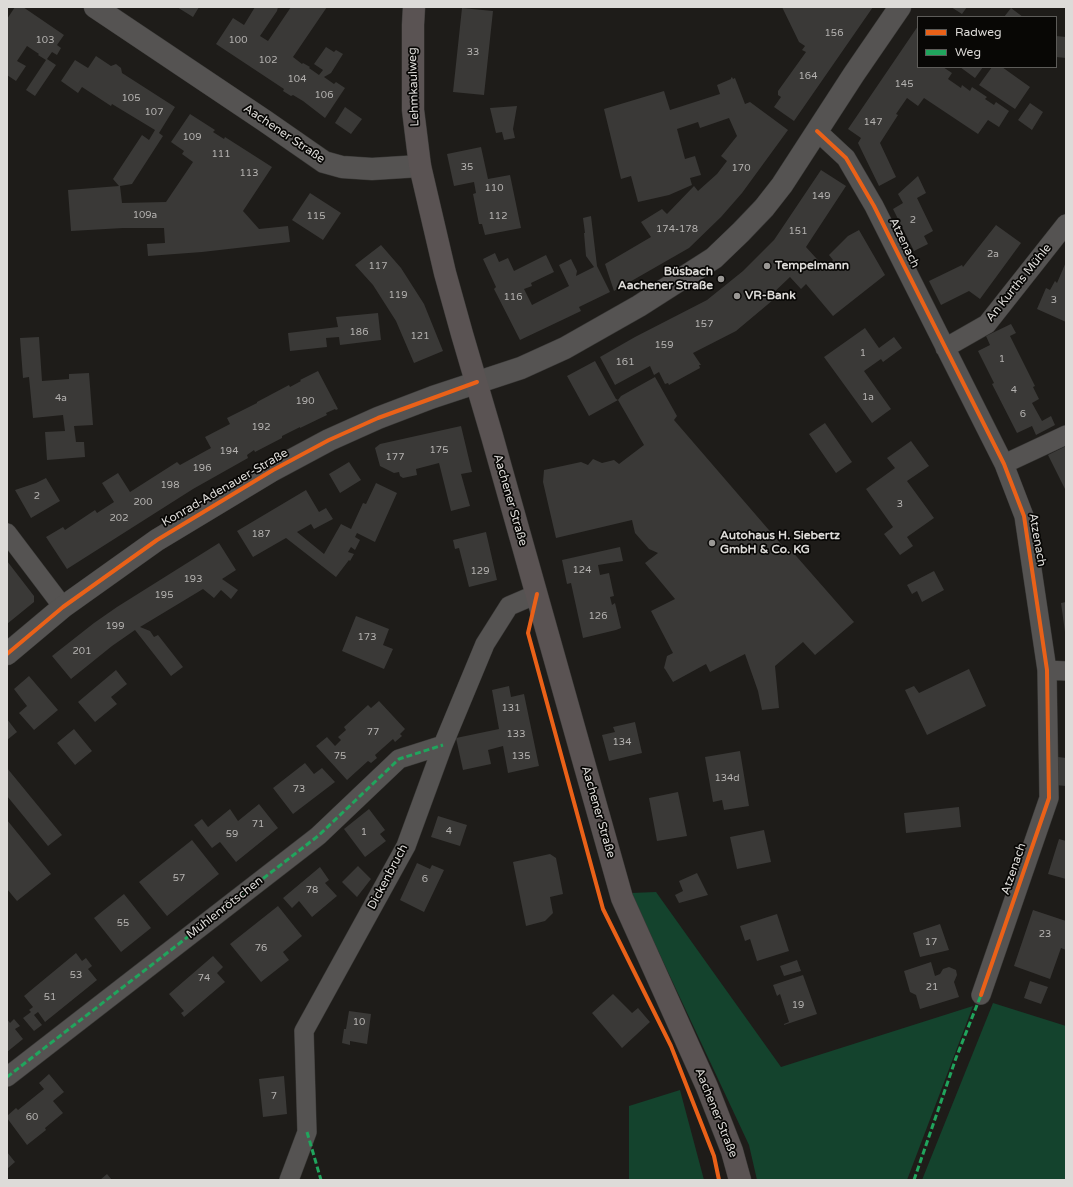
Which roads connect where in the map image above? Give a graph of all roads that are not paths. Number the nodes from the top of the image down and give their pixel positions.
1 (95, 7) edge
2 (414, 7) edge
3 (900, 7) edge
4 (817, 131) junction
5 (420, 166) junction
6 (1066, 224) edge
7 (945, 348) junction
8 (477, 382) junction
9 (1066, 435) edge
10 (1004, 464) junction
11 (7, 533) edge
12 (536, 594) junction
13 (63, 607) junction
14 (7, 654) edge
15 (1057, 671) edge
16 (443, 745) junction
17 (981, 995) dead end
18 (7, 1077) edge
19 (289, 1180) edge
20 (740, 1180) edge

1 - 5 street, Aachener Straße
2 - 5 main road, Lehmkaulweg
3 - 4 street, Konrad-Adenauer-Straße
4 - 7 street, Atzenach
4 - 8 street, Konrad-Adenauer-Straße
5 - 8 main road, Aachener Straße
6 - 7 street, An Kurths Mühle
7 - 10 street, Atzenach
8 - 12 main road, Aachener Straße
8 - 13 street, Konrad-Adenauer-Straße
9 - 10 street
10 - 15 street, Atzenach
11 - 13 street
12 - 16 street, Dickenbruch
12 - 20 main road, Aachener Straße
13 - 14 street, Konrad-Adenauer-Straße
15 - 17 street, Atzenach
16 - 18 street, Mühlenrötschen
16 - 19 street, Dickenbruch

